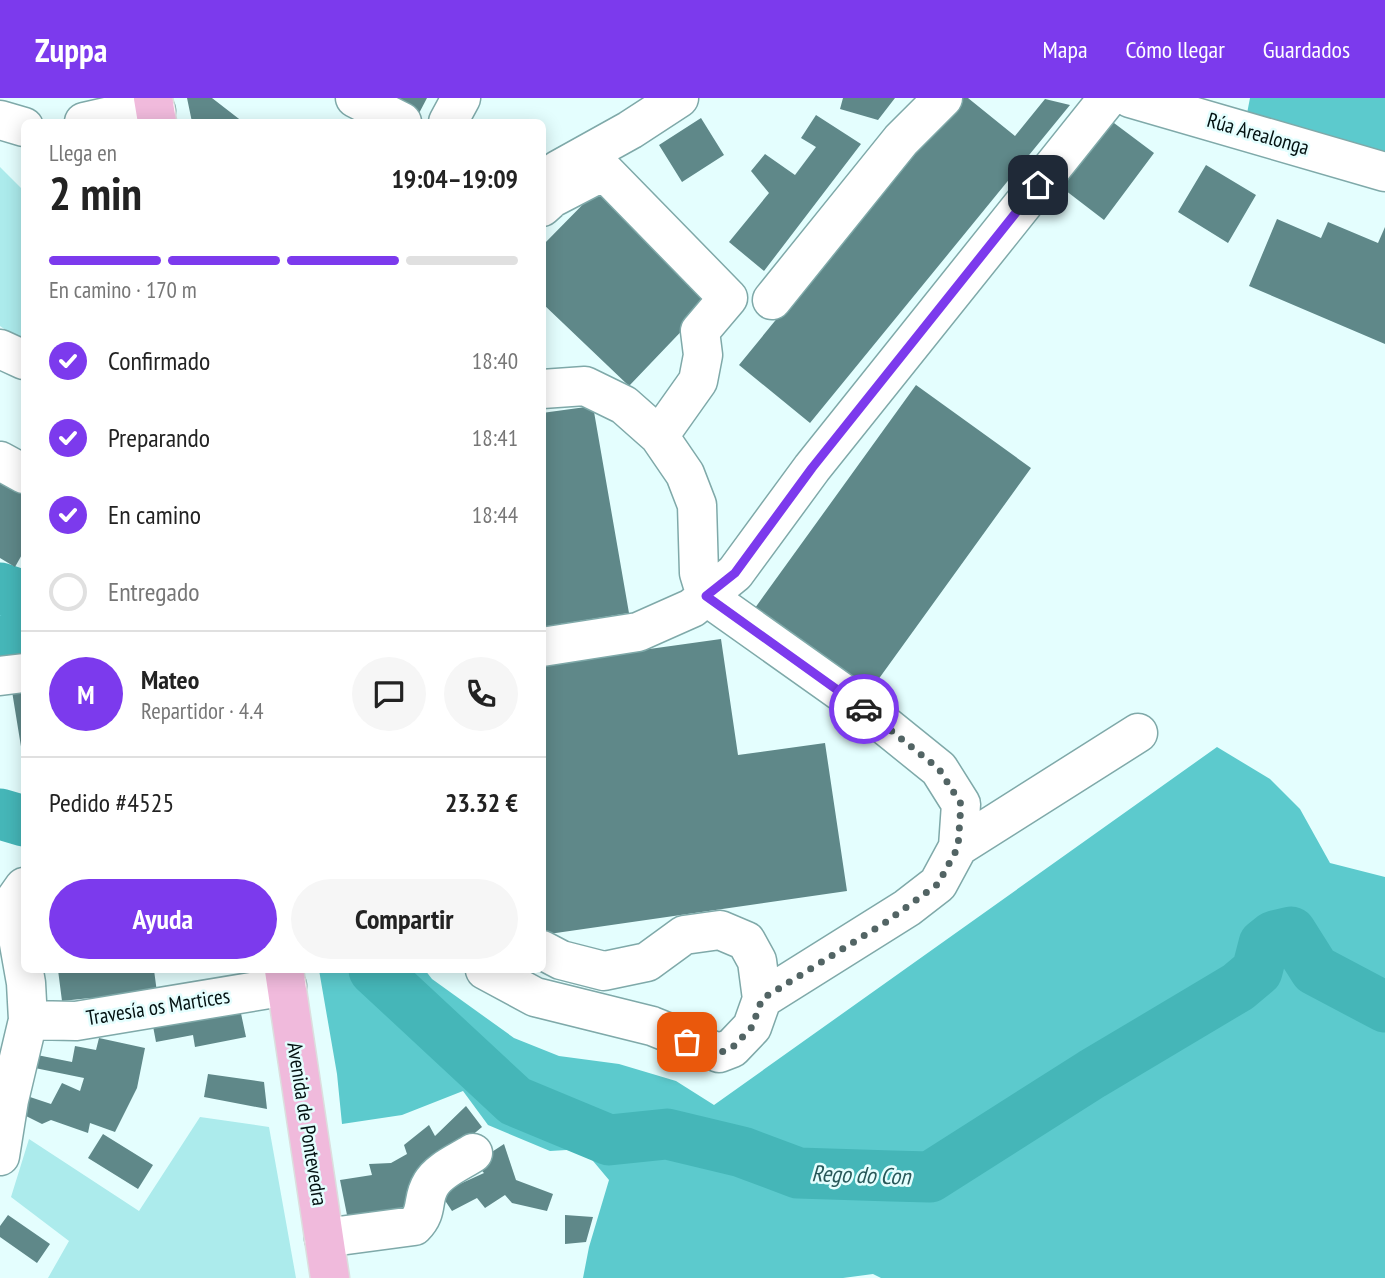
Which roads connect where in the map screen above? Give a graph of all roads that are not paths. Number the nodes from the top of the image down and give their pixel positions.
1 (355, 98) edge
2 (461, 98) edge
3 (679, 98) edge
4 (943, 98) edge
5 (1108, 98) edge
6 (1130, 98) edge
7 (156, 111) edge
8 (97, 119) edge
9 (396, 119) edge
10 (450, 119) edge
11 (0, 120) edge
12 (21, 126) edge
13 (1385, 172) edge
14 (546, 175) edge
15 (546, 203) edge
16 (772, 300) dead end
17 (0, 349) edge
18 (21, 358) edge
19 (546, 386) edge
20 (659, 436) junction
21 (0, 461) edge
22 (21, 472) edge
23 (706, 596) junction
24 (546, 646) edge
25 (21, 673) edge
26 (0, 676) edge
27 (1138, 733) dead end
28 (958, 847) junction
29 (21, 891) edge
30 (546, 952) edge
31 (21, 955) edge
32 (24, 973) edge
33 (490, 973) edge
34 (286, 978) edge
35 (762, 999) junction
36 (28, 1020) junction
37 (473, 1153) dead end
38 (0, 1156) edge
39 (324, 1238) junction
40 (330, 1278) edge

1 - 9 street
2 - 10 street
3 - 14 street
4 - 16 street
5 - 23 street
6 - 13 street, Rúa Arealonga
7 - 8 street
11 - 12 street
15 - 20 street
17 - 18 street
19 - 20 street
20 - 23 street
21 - 22 street
23 - 24 street
23 - 28 street
25 - 26 street
27 - 28 street
28 - 35 street
29 - 31 street
30 - 35 street
32 - 36 street
33 - 35 street
34 - 36 street, Travesía os Martices
34 - 39 main road, Avenida de Pontevedra
36 - 38 street
37 - 39 street
39 - 40 main road, Avenida de Pontevedra

